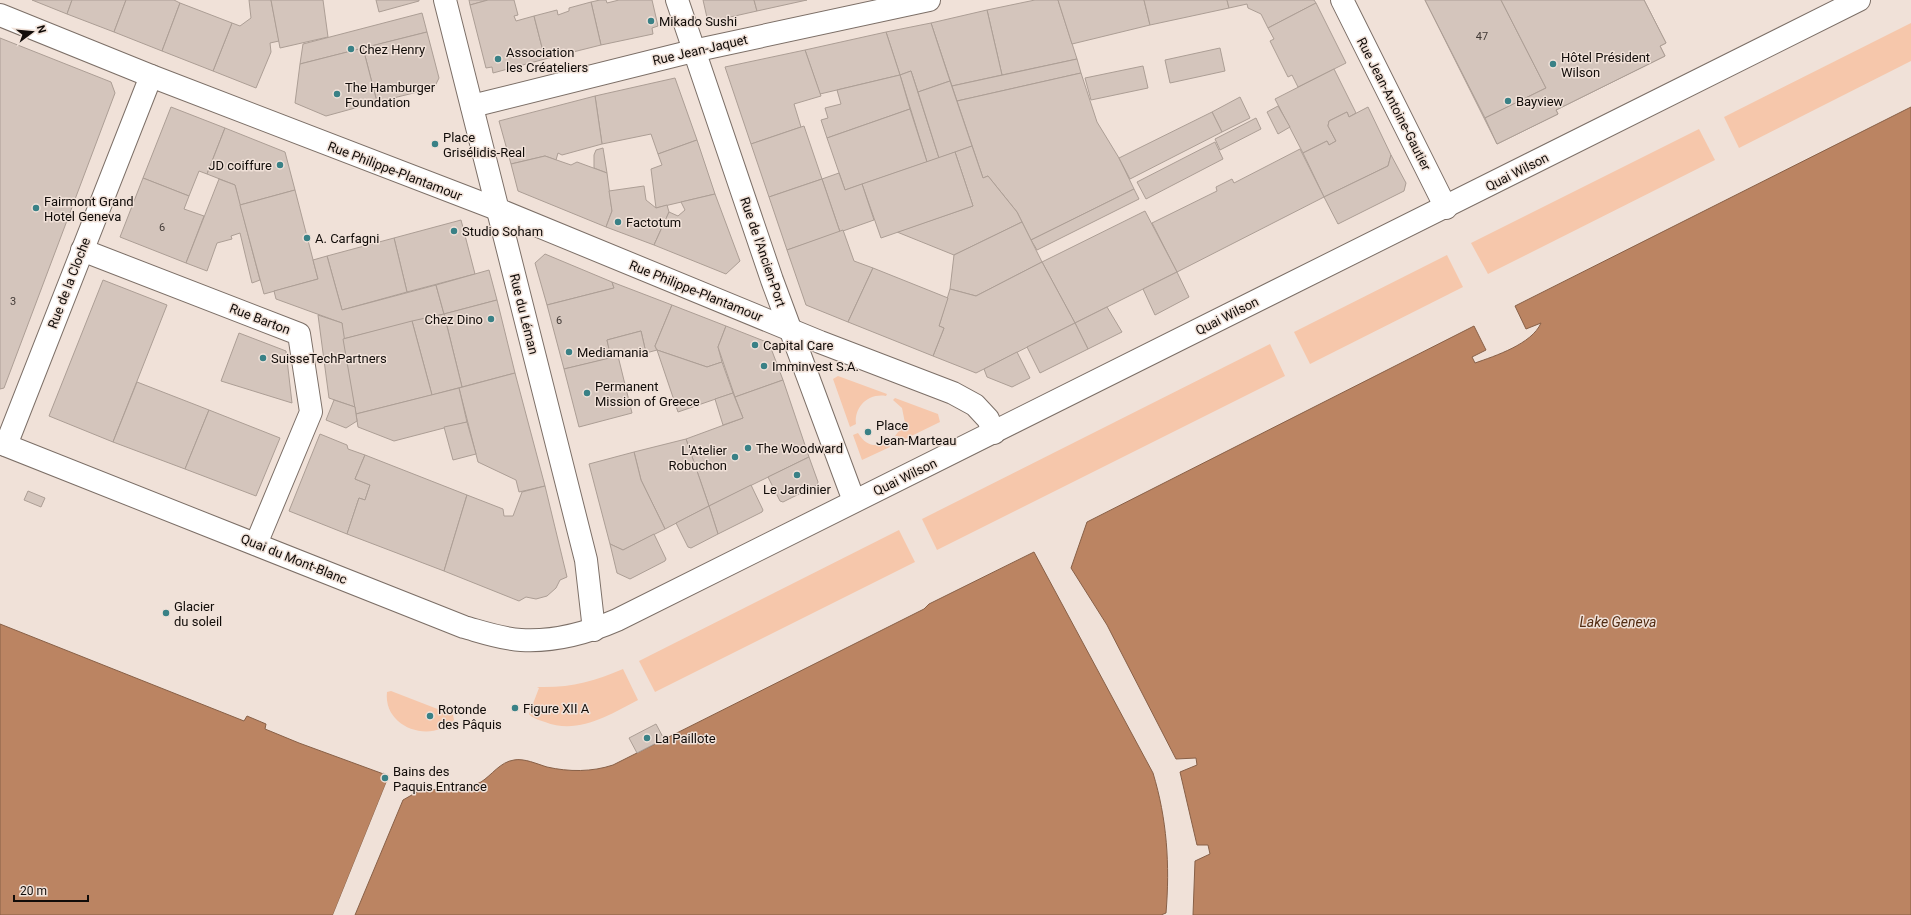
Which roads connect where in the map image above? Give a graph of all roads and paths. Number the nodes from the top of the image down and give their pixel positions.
1 (445, 0) edge
2 (677, 0) edge
3 (929, 0) edge
4 (1342, 0) edge
5 (1859, 0) edge
6 (0, 15) edge
7 (693, 51) junction
8 (151, 76) junction
9 (472, 106) junction
10 (1446, 208) junction
11 (497, 209) junction
12 (82, 250) junction
13 (790, 329) junction
14 (994, 433) junction
15 (3, 444) edge
16 (854, 501) junction
17 (256, 544) junction
18 (594, 630) junction

1 - 9 street, Rue du Léman
2 - 7 street, Rue de l'Ancien-Port
3 - 7 street, Rue Jean-Jaquet
4 - 10 street, Rue Jean-Antoine-Gautier
5 - 10 street, Quai Wilson
6 - 8 street, Rue Philippe-Plantamour
7 - 9 street, Rue Jean-Jaquet
7 - 13 street, Rue de l'Ancien-Port
8 - 11 street, Rue Philippe-Plantamour
8 - 12 street, Rue de la Cloche
9 - 11 street, Rue du Léman
10 - 14 street, Quai Wilson
11 - 13 street, Rue Philippe-Plantamour
11 - 18 street, Rue du Léman
12 - 15 street, Rue de la Cloche
12 - 17 street, Rue Barton
13 - 14 street
13 - 16 street, Rue de l'Ancien-Port
14 - 16 street, Quai Wilson
15 - 17 street, Quai du Mont-Blanc
16 - 18 street, Quai Wilson
17 - 18 street, Quai du Mont-Blanc

